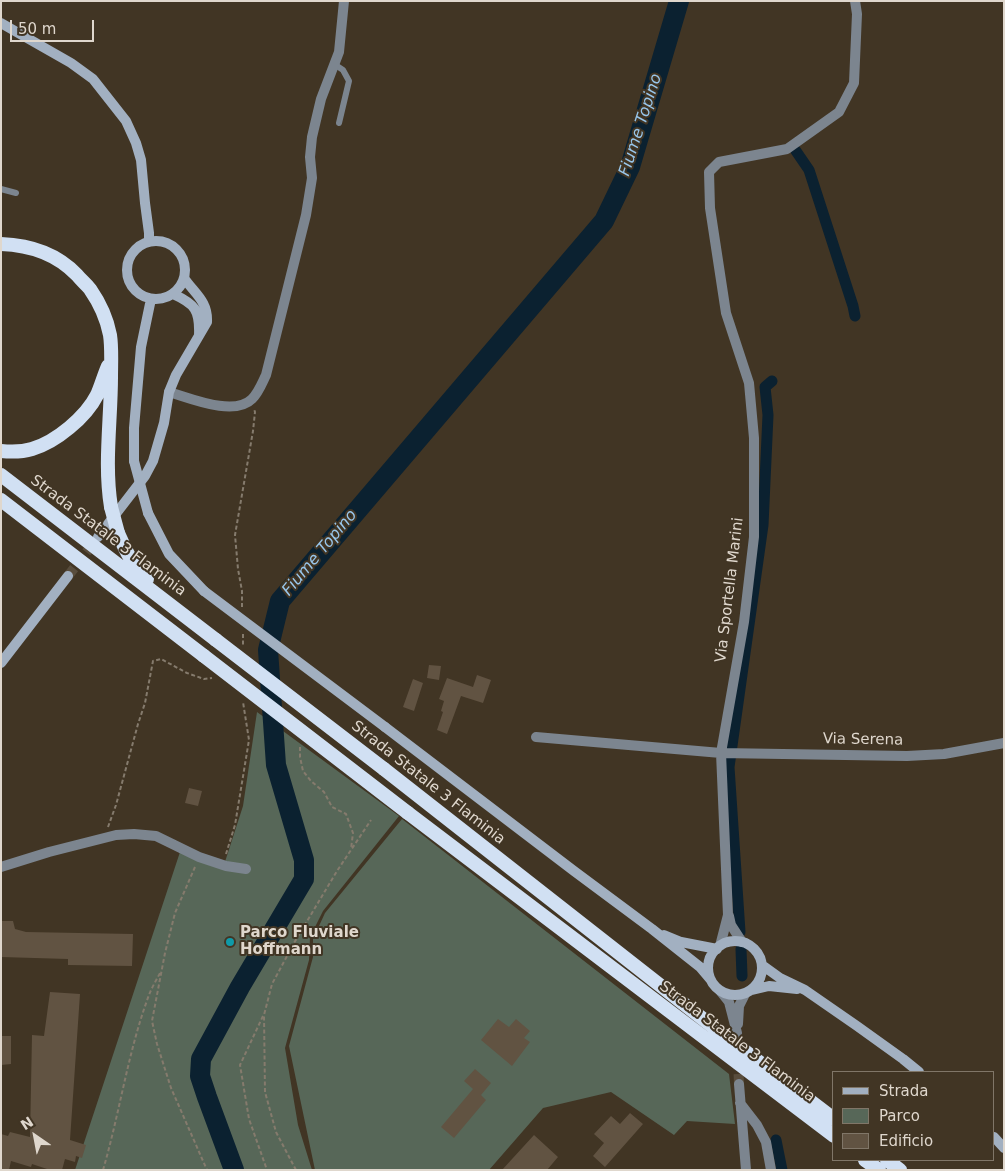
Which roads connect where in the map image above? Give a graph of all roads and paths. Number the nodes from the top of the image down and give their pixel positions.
1 (344, 1) edge
2 (855, 1) edge
3 (1, 22) edge
4 (334, 64) junction
5 (339, 123) dead end
6 (1, 189) edge
7 (16, 192) dead end
8 (149, 242) junction
9 (1, 244) edge
10 (184, 278) junction
11 (173, 294) junction
12 (151, 299) junction
13 (199, 336) junction
14 (111, 356) junction
15 (169, 392) junction
16 (251, 400) junction
17 (1, 451) edge
18 (1, 475) edge
19 (1, 500) edge
20 (1, 510) edge
21 (98, 537) tunnel mouth
22 (68, 576) tunnel mouth
23 (242, 607) dead end
24 (205, 631) junction
25 (238, 640) dead end
26 (192, 647) junction
27 (243, 650) dead end
28 (1, 663) edge
29 (215, 678) dead end
30 (243, 696) dead end
31 (536, 736) dead end
32 (300, 739) dead end
33 (1004, 742) edge
34 (721, 752) junction
35 (372, 820) dead end
36 (104, 838) junction
37 (351, 851) junction
38 (204, 859) junction
39 (1, 867) edge
40 (246, 869) dead end
41 (728, 915) junction
42 (652, 929) junction
43 (742, 942) junction
44 (719, 947) junction
45 (762, 965) junction
46 (163, 967) junction
47 (710, 980) junction
48 (805, 990) junction
49 (721, 992) junction
50 (748, 992) junction
51 (264, 1015) junction
52 (918, 1071) edge
53 (739, 1084) tunnel mouth
54 (740, 1102) junction
55 (832, 1117) edge
56 (832, 1134) edge
57 (866, 1161) edge
58 (887, 1161) edge
59 (103, 1170) edge
60 (207, 1170) edge
61 (267, 1170) edge
62 (296, 1170) edge
63 (746, 1170) edge
64 (771, 1170) edge
65 (878, 1170) edge
66 (900, 1170) edge

1 - 4 street
2 - 34 street, Via Sportella Marini
3 - 8 main road
4 - 5 lane
4 - 16 street
6 - 7 lane
8 - 10 main road
8 - 12 main road
9 - 14 highway
10 - 11 main road
10 - 13 main road
11 - 12 main road
11 - 13 main road
12 - 42 main road, bridge
13 - 15 main road
14 - 17 highway
14 - 24 highway, bridge
15 - 16 street
15 - 21 main road
16 - 23 path
18 - 24 highway, Strada Statale 3 Flaminia
19 - 26 highway, Strada Statale 3 Flaminia
20 - 26 highway
22 - 28 main road
24 - 55 highway, Strada Statale 3 Flaminia, bridge
25 - 27 path
26 - 56 highway, Strada Statale 3 Flaminia, bridge
29 - 36 path
30 - 38 path
31 - 34 street, Via Serena
32 - 37 path
33 - 34 street, Via Serena
34 - 41 street, Via Sportella Marini
35 - 37 path
36 - 38 street
36 - 39 street
37 - 51 path
38 - 40 street
38 - 46 path
41 - 43 street
41 - 44 street, Via Sportella Marini
42 - 44 main road
42 - 47 main road
43 - 44 main road
43 - 45 main road
44 - 47 main road, Via Sportella Marini
45 - 48 main road
45 - 50 main road
46 - 59 path
46 - 60 path
47 - 49 main road
48 - 50 main road
48 - 52 main road
49 - 50 main road
49 - 50 street
51 - 61 path
51 - 62 path
53 - 54 street
54 - 63 street
54 - 64 street
57 - 65 highway
58 - 66 highway

